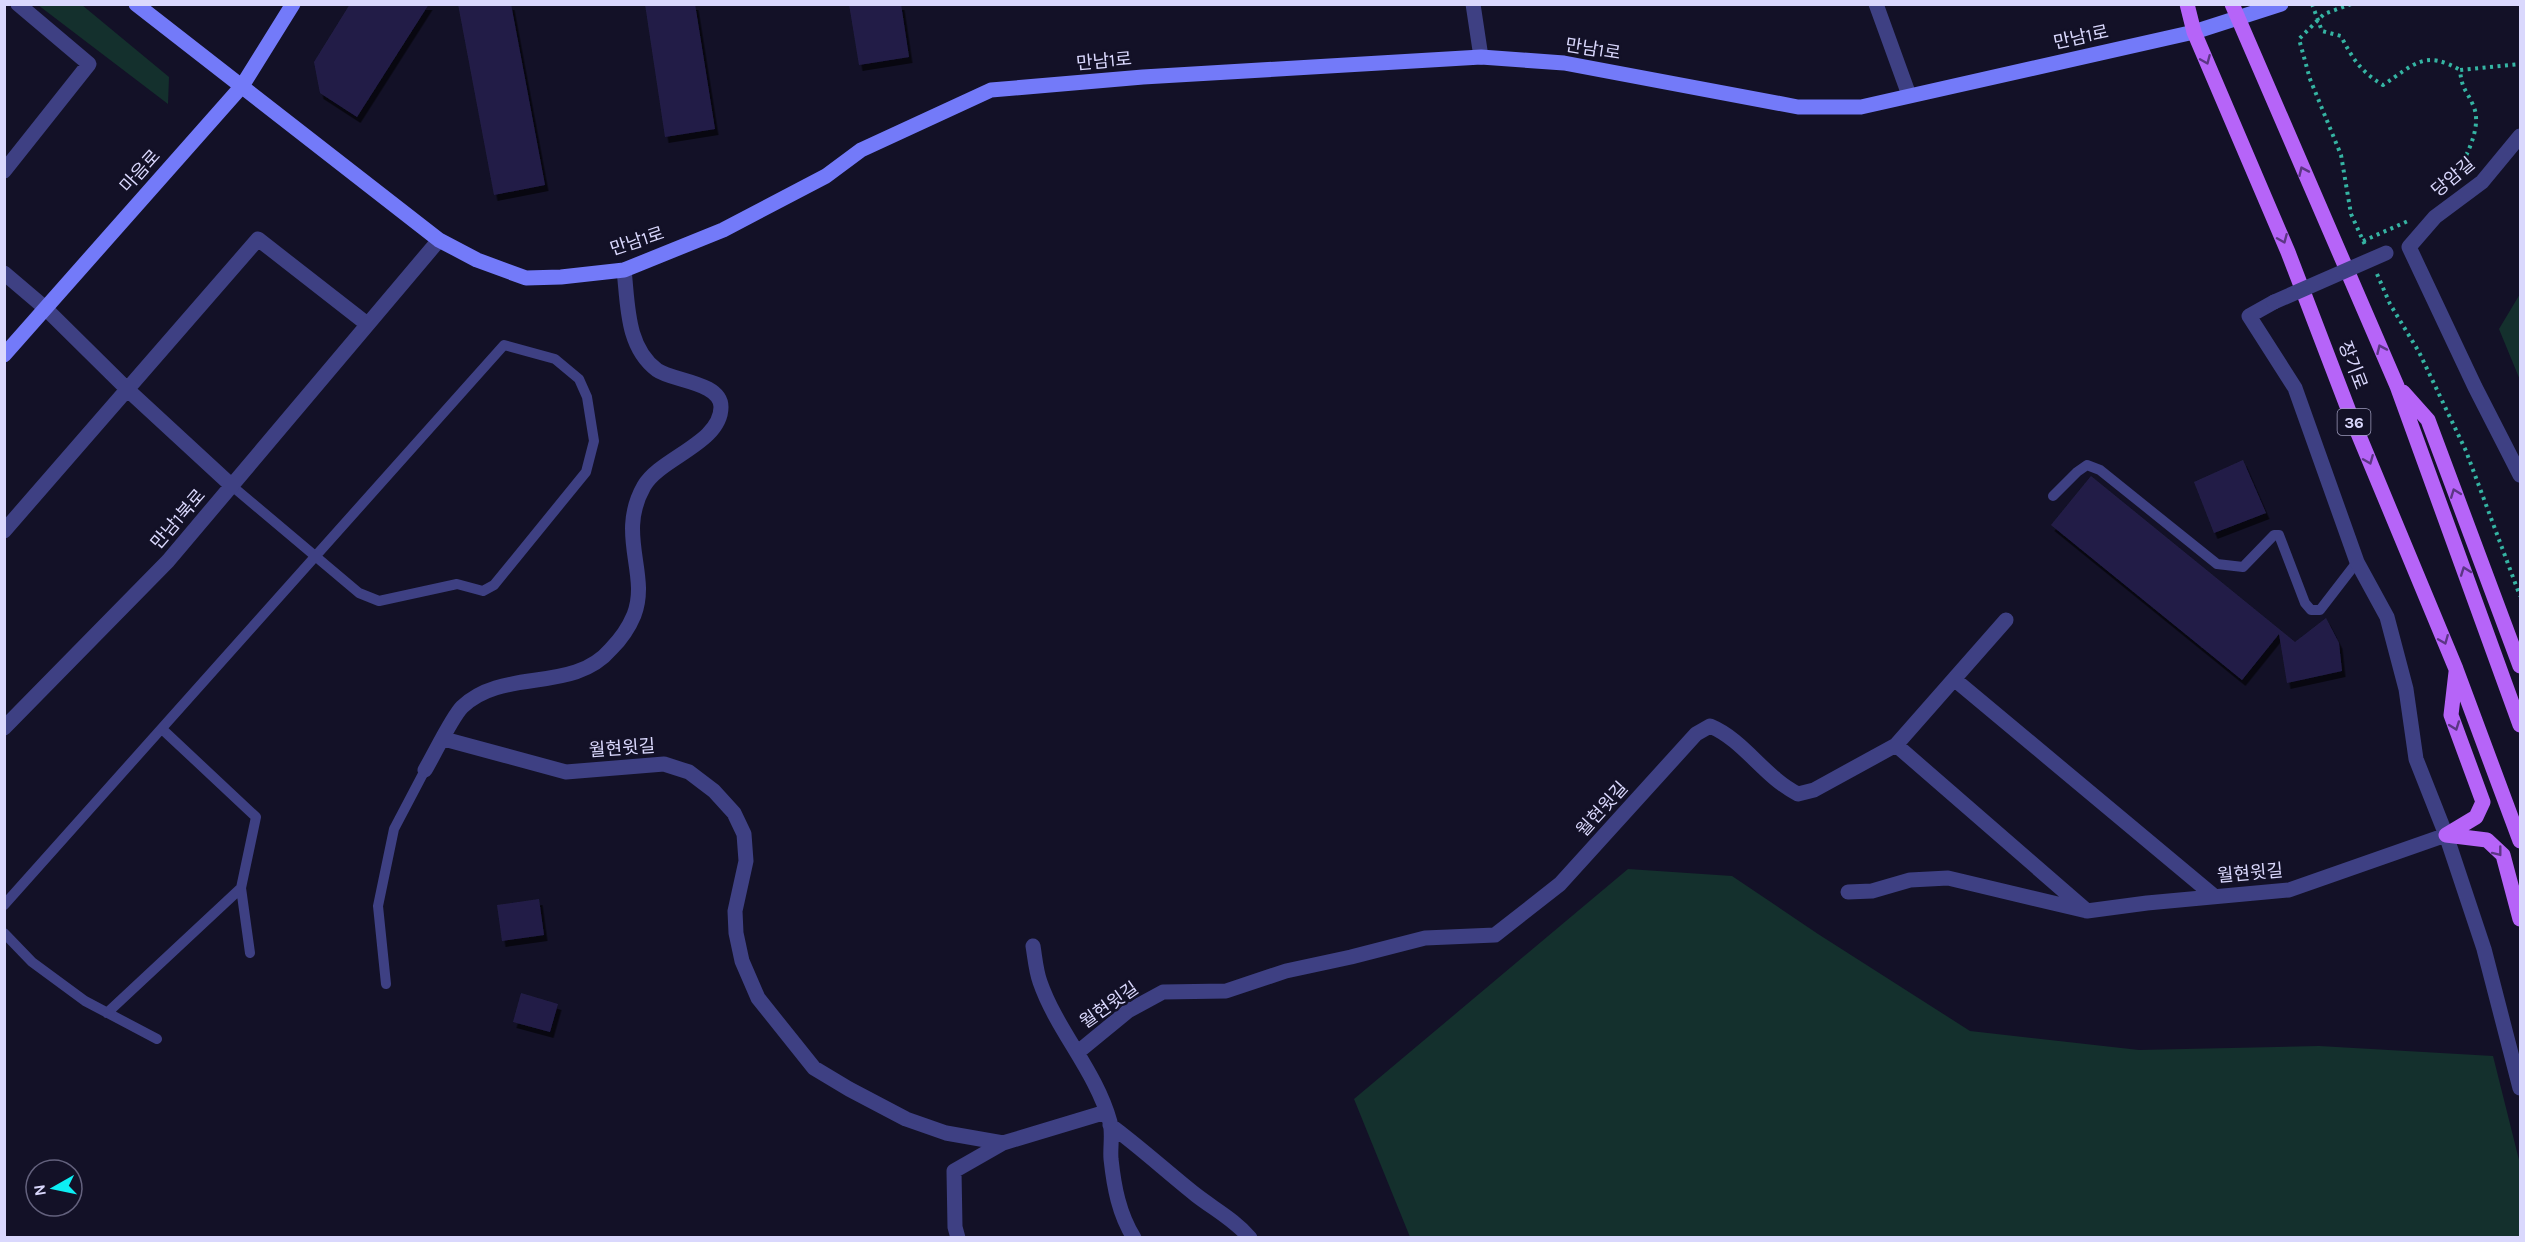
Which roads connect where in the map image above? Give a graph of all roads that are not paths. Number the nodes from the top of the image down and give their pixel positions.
1 (18, 4) edge
2 (136, 4) edge
3 (293, 4) edge
4 (1473, 4) edge
5 (1876, 4) edge
6 (2187, 4) edge
7 (2232, 4) edge
8 (2281, 4) edge
9 (2237, 20) junction
10 (2194, 32) junction
11 (1481, 57) junction
12 (242, 86) junction
13 (1909, 95) junction
14 (2520, 136) edge
15 (4, 171) edge
16 (439, 240) junction
17 (2409, 247) junction
18 (624, 270) junction
19 (4, 273) edge
20 (44, 307) junction
21 (367, 324) junction
22 (4, 355) edge
23 (2397, 386) junction
24 (129, 391) junction
25 (2520, 476) edge
26 (232, 486) junction
27 (2053, 496) dead end
28 (4, 531) edge
29 (315, 556) junction
30 (2357, 562) junction
31 (2006, 620) dead end
32 (2520, 666) edge
33 (2456, 669) junction
34 (1954, 679) junction
35 (2520, 725) edge
36 (4, 728) edge
37 (162, 729) junction
38 (444, 739) junction
39 (1896, 745) junction
40 (425, 770) joint
41 (2446, 835) junction
42 (2520, 841) edge
43 (241, 888) junction
44 (1848, 892) dead end
45 (2214, 896) junction
46 (4, 904) edge
47 (2087, 911) junction
48 (2520, 919) edge
49 (4, 933) edge
50 (1033, 946) dead end
51 (250, 953) dead end
52 (386, 984) dead end
53 (107, 1013) junction
54 (157, 1039) dead end
55 (1078, 1052) junction
56 (2520, 1089) edge
57 (1108, 1118) junction
58 (1003, 1143) junction
59 (958, 1238) edge
60 (1134, 1238) edge
61 (1250, 1238) edge

1 - 15 street
2 - 12 street, 만남1로
3 - 12 street, 마음로
4 - 11 street
5 - 13 street
6 - 10 main road, 장기로 / 36
7 - 9 main road, 장기로
8 - 9 street, 만남1로
9 - 10 street, 만남1로
23 -> 9 main road, 장기로
10 - 13 street, 만남1로
10 -> 33 main road, 장기로 / 36
11 - 13 street, 만남1로
11 - 18 street, 만남1로
12 - 16 street, 만남1로
12 - 20 street, 마음로
14 - 17 street, 당암길
16 - 18 street, 만남1로
16 - 21 street, 만남1북로
17 - 25 street
17 - 30 street, bridge
18 - 38 street
19 - 20 street
20 - 22 street, 마음로
20 - 24 street
21 - 24 street
21 - 26 street, 만남1북로
32 -> 23 main road
35 -> 23 main road, 장기로
24 - 26 street
24 - 28 street
26 - 29 lane
26 - 36 street, 만남1북로
27 - 30 lane
29 - 29 lane
29 - 37 lane
30 - 41 street
31 - 34 street
33 -> 41 main road
33 - 42 main road, 장기로 / 36
34 - 39 street
34 - 45 street
37 - 43 lane
37 - 46 lane
38 - 40 street
38 - 58 street, 월현윗길
39 - 47 street
39 - 55 street, 월현윗길
40 - 52 lane
41 - 45 street, 월현윗길
41 -> 48 main road
41 - 56 street
43 - 51 lane
43 - 53 lane
44 - 47 street, 월현윗길
45 - 47 street, 월현윗길
49 - 53 lane
50 - 55 street, 월현윗길
53 - 54 lane
55 - 57 street, 월현윗길
57 - 58 street, 월현윗길
57 - 60 street
57 - 61 street, 월현윗길
58 - 59 street, 월현윗길

